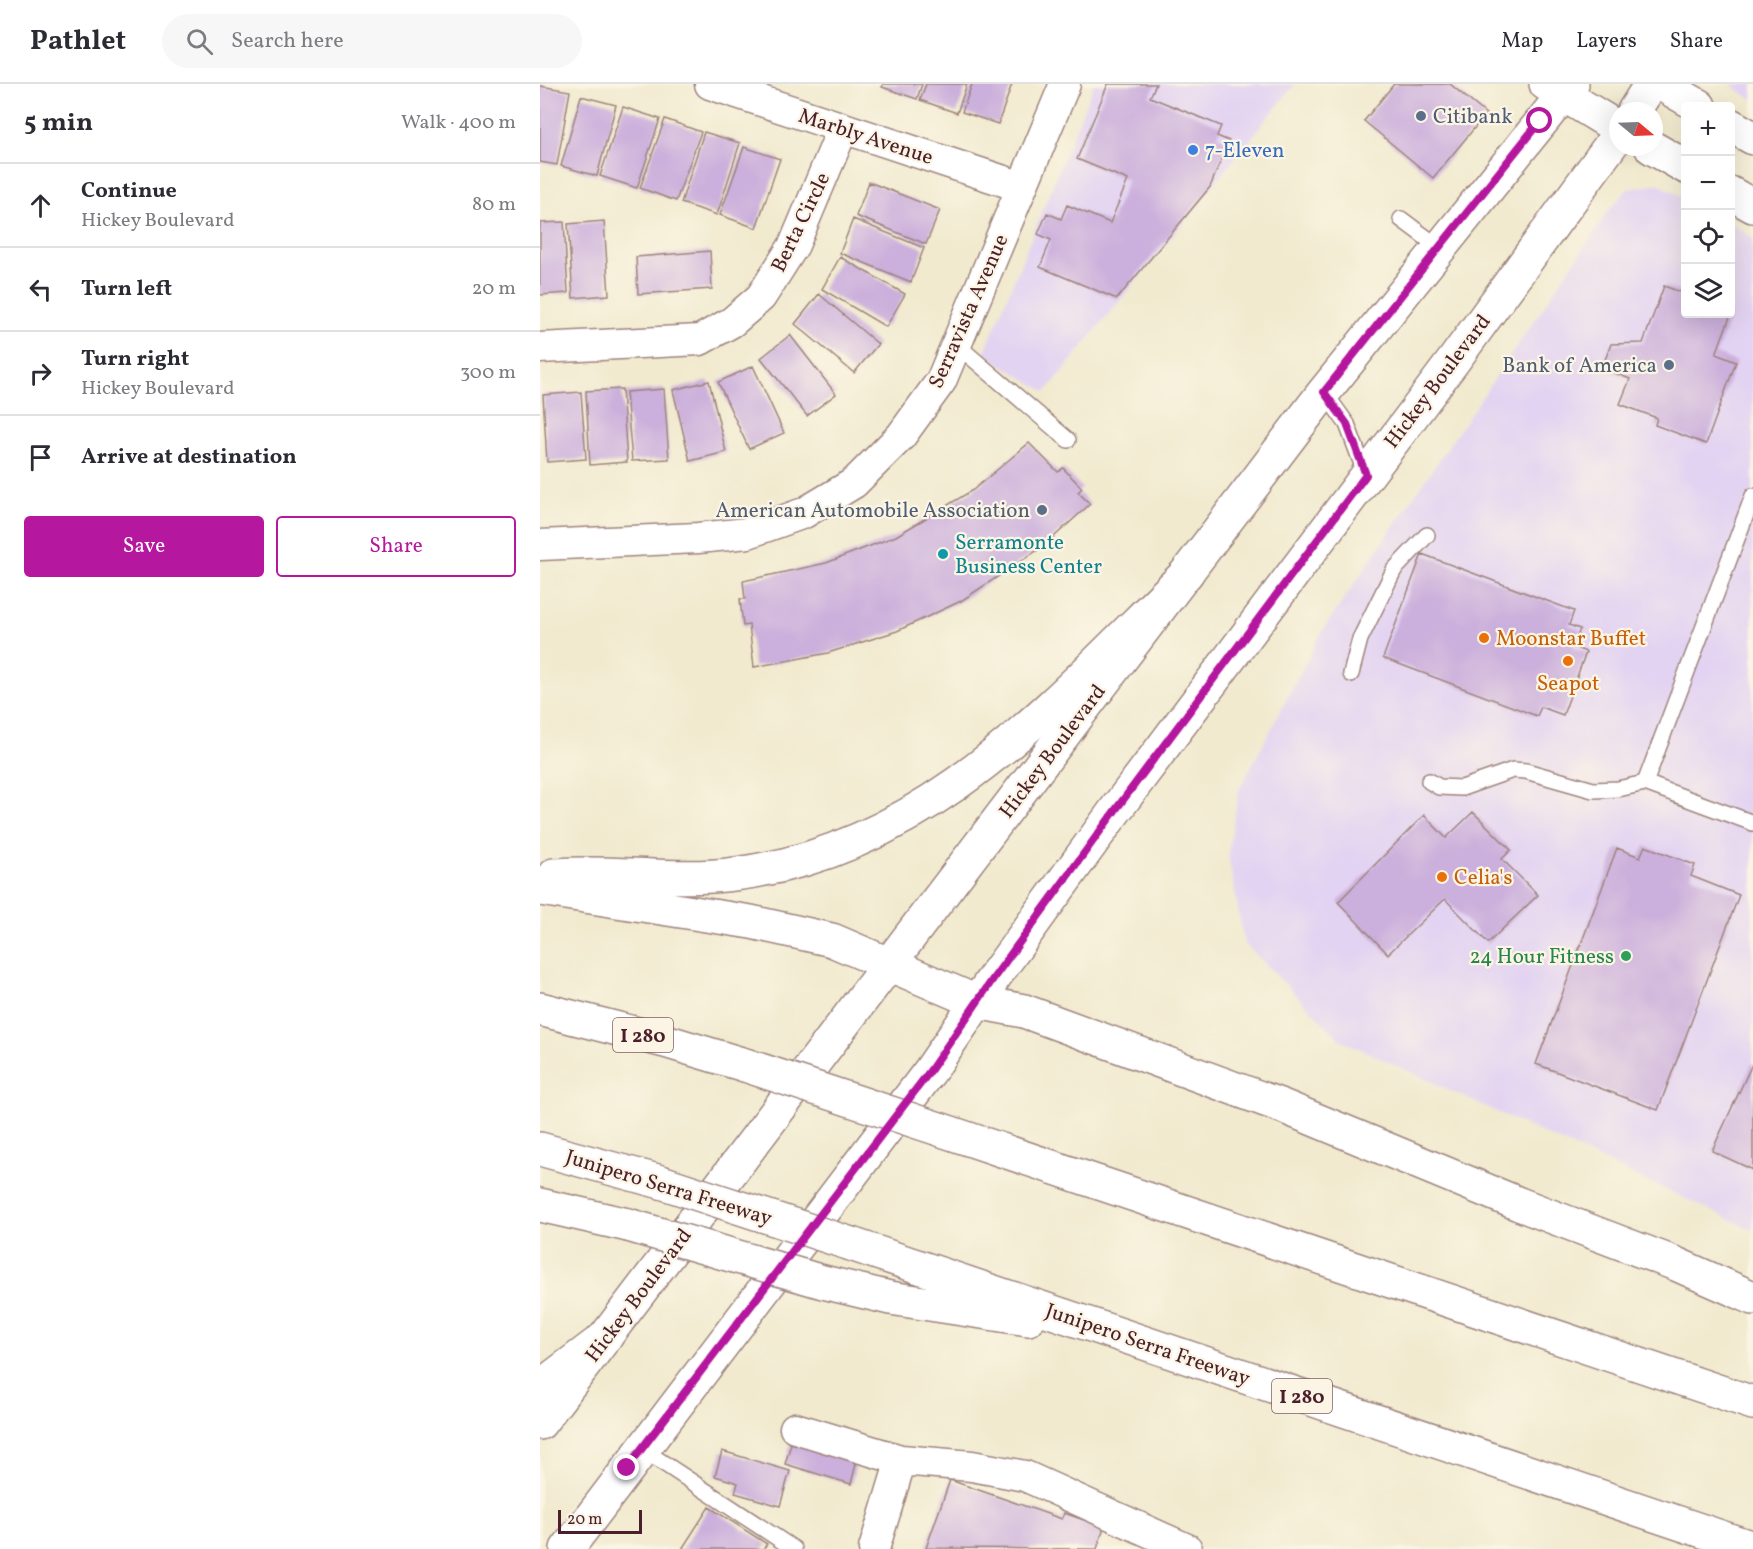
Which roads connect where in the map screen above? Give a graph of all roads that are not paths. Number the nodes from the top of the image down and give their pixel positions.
1 (710, 84) edge
2 (1065, 84) edge
3 (1651, 84) edge
4 (1662, 84) edge
5 (1560, 88) edge
6 (1640, 102) edge
7 (1692, 102) edge
8 (1609, 122) edge
9 (1735, 127) edge
10 (843, 128) junction
11 (1753, 138) edge
12 (1609, 147) edge
13 (1663, 154) edge
14 (1681, 164) edge
15 (1022, 187) junction
16 (1735, 195) edge
17 (1753, 206) edge
18 (1401, 219) dead end
19 (1440, 248) junction
20 (957, 345) junction
21 (540, 348) edge
22 (1324, 392) junction
23 (1068, 440) dead end
24 (1366, 475) junction
25 (1753, 496) edge
26 (1427, 535) dead end
27 (540, 545) edge
28 (1187, 573) junction
29 (1351, 674) dead end
30 (1429, 781) dead end
31 (1645, 783) junction
32 (1753, 823) edge
33 (540, 876) edge
34 (540, 889) edge
35 (889, 966) junction
36 (977, 1002) junction
37 (540, 1009) edge
38 (540, 1149) edge
39 (540, 1205) edge
40 (1753, 1298) edge
41 (1101, 1328) junction
42 (606, 1337) junction
43 (540, 1387) edge
44 (1753, 1403) edge
45 (540, 1423) edge
46 (795, 1428) dead end
47 (642, 1449) junction
48 (901, 1460) junction
49 (580, 1542) edge
50 (1753, 1548) edge
51 (794, 1549) edge
52 (874, 1549) edge
53 (1187, 1549) edge

1 - 10 street, Marbly Avenue
2 - 15 street, Serravista Avenue
3 - 6 main road
4 - 7 main road
5 - 8 main road
5 - 19 main road, Hickey Boulevard
9 - 11 main road
10 - 15 street, Marbly Avenue
10 - 21 street, Berta Circle
12 - 24 main road, Hickey Boulevard
13 - 14 main road
15 - 20 street, Serravista Avenue
16 - 17 main road
18 - 19 lane
19 - 22 main road, Hickey Boulevard
20 - 23 lane
20 - 27 street, Serravista Avenue
22 - 24 lane
22 - 28 main road, Hickey Boulevard
24 - 36 main road, Hickey Boulevard
25 - 31 lane
26 - 29 lane
28 - 33 main road
28 - 35 main road, Hickey Boulevard
30 - 31 lane
31 - 32 lane
34 - 35 main road
35 - 36 main road
35 - 42 main road, Hickey Boulevard
36 - 40 main road
36 - 47 main road, Hickey Boulevard
37 - 44 main road, I 280, bridge
38 - 41 main road, Junipero Serra Freeway / I 280, bridge
39 - 41 main road, bridge
41 - 50 main road, Junipero Serra Freeway / I 280
42 - 43 main road
42 - 45 main road, Hickey Boulevard
46 - 48 street
47 - 49 main road, Hickey Boulevard
47 - 51 lane
48 - 52 street
48 - 53 street

